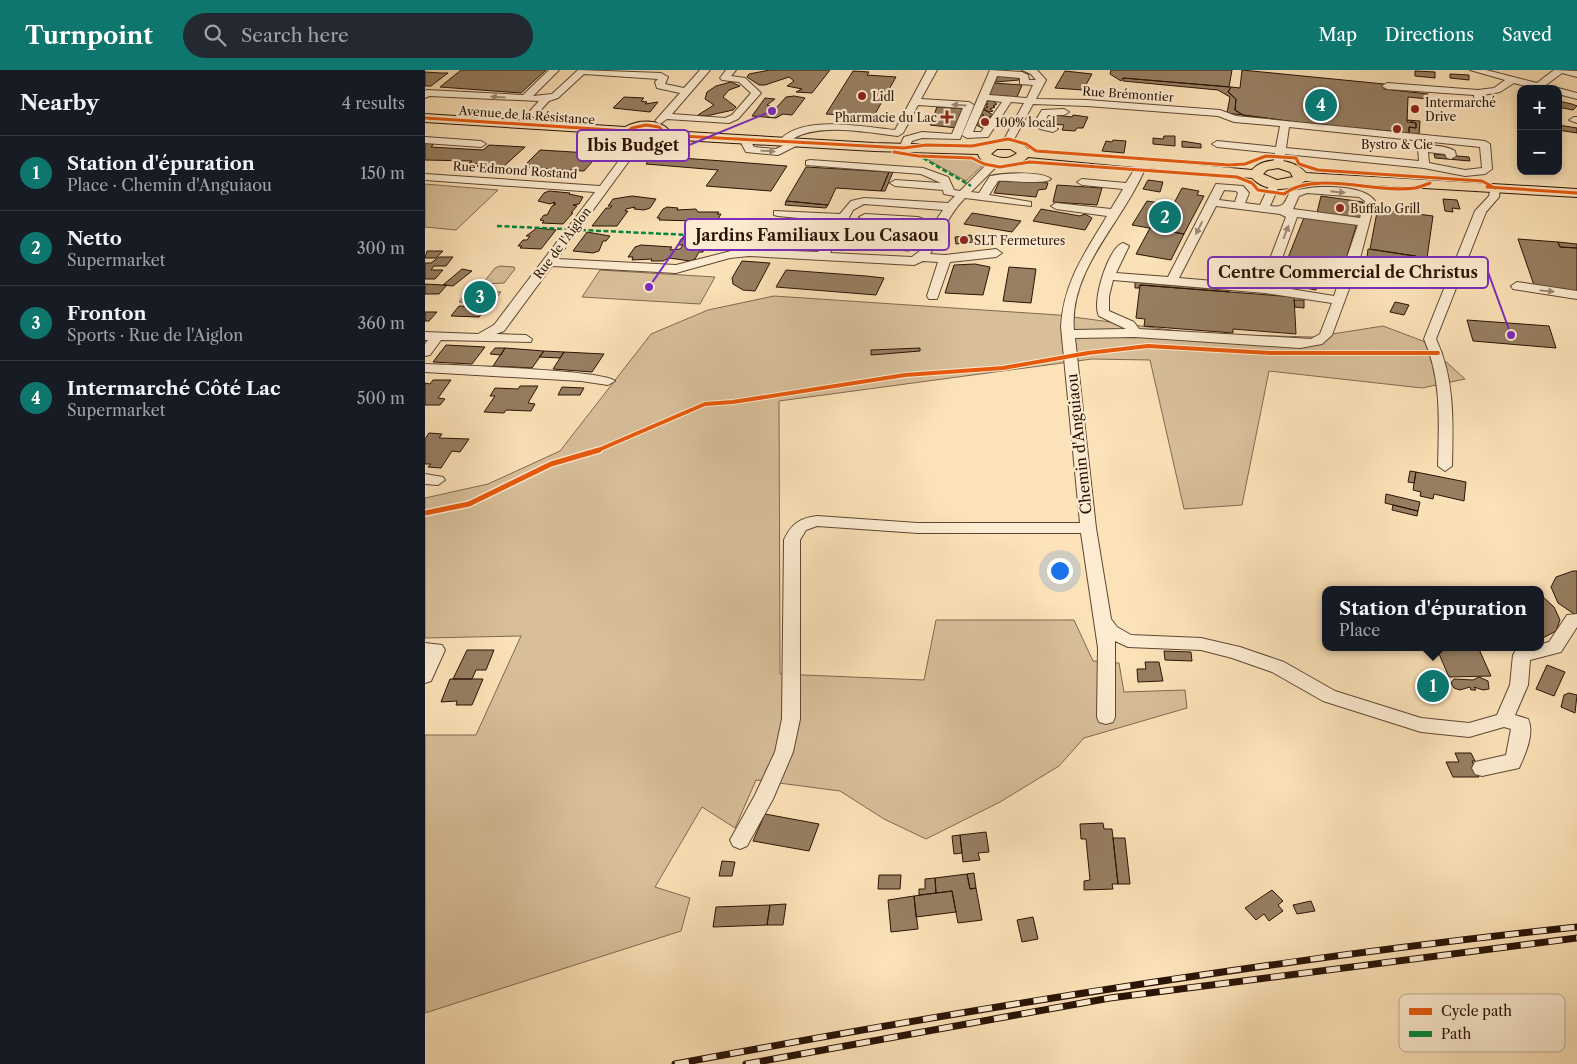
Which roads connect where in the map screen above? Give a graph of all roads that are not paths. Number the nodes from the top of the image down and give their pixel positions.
1 (554, 70) edge
2 (932, 70) edge
3 (1475, 70) edge
4 (1560, 70) edge
5 (1033, 71) edge
6 (994, 72) edge
7 (702, 73) edge
8 (728, 74) edge
9 (1577, 74) edge
10 (1513, 79) junction
11 (1039, 83) junction
12 (1535, 85) edge
13 (1540, 85) edge
14 (1387, 86) dead end
15 (687, 91) junction
16 (1562, 92) edge
17 (1478, 93) junction
18 (425, 95) edge
19 (983, 96) junction
20 (1577, 96) edge
21 (525, 98) junction
22 (1009, 98) junction
23 (546, 100) junction
24 (1029, 101) junction
25 (915, 102) junction
26 (1071, 103) junction
27 (1480, 106) dead end
28 (665, 116) junction
29 (425, 118) edge
30 (1285, 124) junction
31 (546, 126) junction
32 (1053, 129) dead end
33 (658, 130) junction
34 (627, 131) junction
35 (425, 140) edge
36 (638, 142) junction
37 (790, 142) junction
38 (481, 144) dead end
39 (1217, 144) dead end
40 (1006, 145) junction
41 (874, 147) junction
42 (904, 148) junction
43 (1281, 150) junction
44 (1023, 155) junction
45 (988, 156) junction
46 (1450, 162) junction
47 (810, 163) dead end
48 (1278, 164) junction
49 (1424, 165) junction
50 (1141, 167) junction
51 (1184, 168) junction
52 (902, 170) junction
53 (1256, 174) junction
54 (425, 177) edge
55 (1301, 177) junction
56 (1046, 179) dead end
57 (1082, 182) dead end
58 (504, 183) joint
59 (895, 183) junction
60 (1275, 184) junction
61 (1131, 187) junction
62 (1495, 188) junction
63 (603, 189) junction
64 (948, 189) junction
65 (1577, 193) edge
66 (963, 194) junction
67 (889, 198) junction
68 (983, 198) junction
69 (1212, 202) junction
70 (1027, 204) dead end
71 (1239, 205) junction
72 (1056, 206) dead end
73 (951, 207) junction
74 (1264, 208) junction
75 (1282, 211) junction
76 (778, 213) dead end
77 (1114, 213) junction
78 (827, 217) junction
79 (865, 217) dead end
80 (843, 218) junction
81 (1363, 222) junction
82 (937, 228) junction
83 (817, 236) dead end
84 (1123, 246) dead end
85 (996, 253) dead end
86 (800, 255) junction
87 (822, 256) junction
88 (923, 257) junction
89 (945, 259) junction
90 (547, 262) junction
91 (900, 262) junction
92 (1108, 276) junction
93 (1172, 281) junction
94 (1517, 286) dead end
95 (1265, 289) junction
96 (1577, 295) edge
97 (933, 296) dead end
98 (1338, 300) junction
99 (1135, 333) junction
100 (1068, 334) junction
101 (431, 336) edge
102 (481, 337) junction
103 (526, 339) dead end
104 (425, 352) edge
105 (425, 368) edge
106 (608, 381) dead end
107 (1445, 466) dead end
108 (1087, 528) junction
109 (1101, 619) junction
110 (1573, 619) dead end
111 (425, 650) edge
112 (1544, 650) edge
113 (1538, 651) edge
114 (425, 676) edge
115 (1106, 717) dead end
116 (1504, 720) junction
117 (1482, 768) dead end
118 (740, 840) dead end

1 - 21 street
2 - 25 street
3 - 10 street
4 - 9 street
4 - 13 street
5 - 11 street
6 - 11 street
6 - 19 street
7 - 8 street
7 - 15 street
8 - 28 street
10 - 12 street
10 - 17 street
11 - 24 street
14 - 17 street
15 - 23 street
15 - 28 street
16 - 20 street
17 - 27 street
21 -> 18 street
19 - 22 street, Rue Brémontier
19 - 22 street
21 - 23 street
22 - 24 street, Rue Brémontier
23 - 31 street
24 - 26 street, Rue Brémontier
24 - 40 street
25 - 37 street
42 -> 25 street
26 - 30 street, Rue Brémontier
26 - 32 street
28 - 33 street
29 - 31 main road, Avenue de la Résistance
30 - 43 street
30 - 46 street
31 - 34 main road, Avenue de la Résistance
33 - 34 main road, Avenue de la Résistance
33 - 36 main road
33 - 37 main road
34 - 36 main road
35 - 38 street
36 - 63 street, Rue de l'Aiglon
37 - 41 main road
39 - 43 street
40 - 44 main road
40 - 45 main road
41 - 42 main road
41 - 45 main road
42 - 45 main road
43 - 48 street
43 - 49 street
44 - 45 main road
44 - 50 main road
44 - 51 main road
45 - 66 street
46 - 49 street
46 - 49 street
47 - 52 street
48 - 53 main road
48 - 55 main road
50 - 51 main road
50 - 61 street, Chemin d'Anguiaou
51 - 53 main road
52 - 59 street
52 - 64 street
53 - 60 main road
54 - 58 street, Rue Edmond Rostand
55 - 60 main road
55 - 62 main road
56 - 68 street
57 - 61 street
58 - 63 street, Rue Edmond Rostand
59 - 64 street
59 - 67 street
60 - 74 street
61 - 77 street, Chemin d'Anguiaou
62 - 65 main road
62 - 107 street
63 - 90 street, Rue de l'Aiglon
64 - 66 street
64 - 67 street
66 - 68 street
66 - 73 street
67 - 73 street
67 - 80 street
68 - 70 street
69 - 71 street
69 - 71 street
69 -> 93 street
71 - 74 street
72 - 77 street
73 - 82 street
74 - 75 street
75 - 81 street
75 -> 81 street
95 -> 75 street
76 - 78 street
77 - 100 street, Chemin d'Anguiaou
78 - 80 street
78 - 83 street
79 - 82 street
80 - 87 street
81 - 98 street
82 - 88 street
84 - 92 street
85 - 89 street
86 - 87 street
86 - 90 street
86 - 91 street
87 - 91 street
88 - 89 street
88 - 91 street
89 - 97 street
90 - 102 street, Rue de l'Aiglon
92 - 93 street
92 - 99 street
93 - 95 street
94 -> 96 street
95 - 98 street
98 - 99 street
99 - 100 street
100 - 108 street, Chemin d'Anguiaou
101 - 102 street
101 - 104 street
102 - 103 street
105 - 106 street
108 - 109 street, Chemin d'Anguiaou
108 - 118 street
109 - 115 street, Chemin d'Anguiaou
109 - 116 street
110 - 112 street
111 - 114 street
113 - 116 street
116 - 117 street

